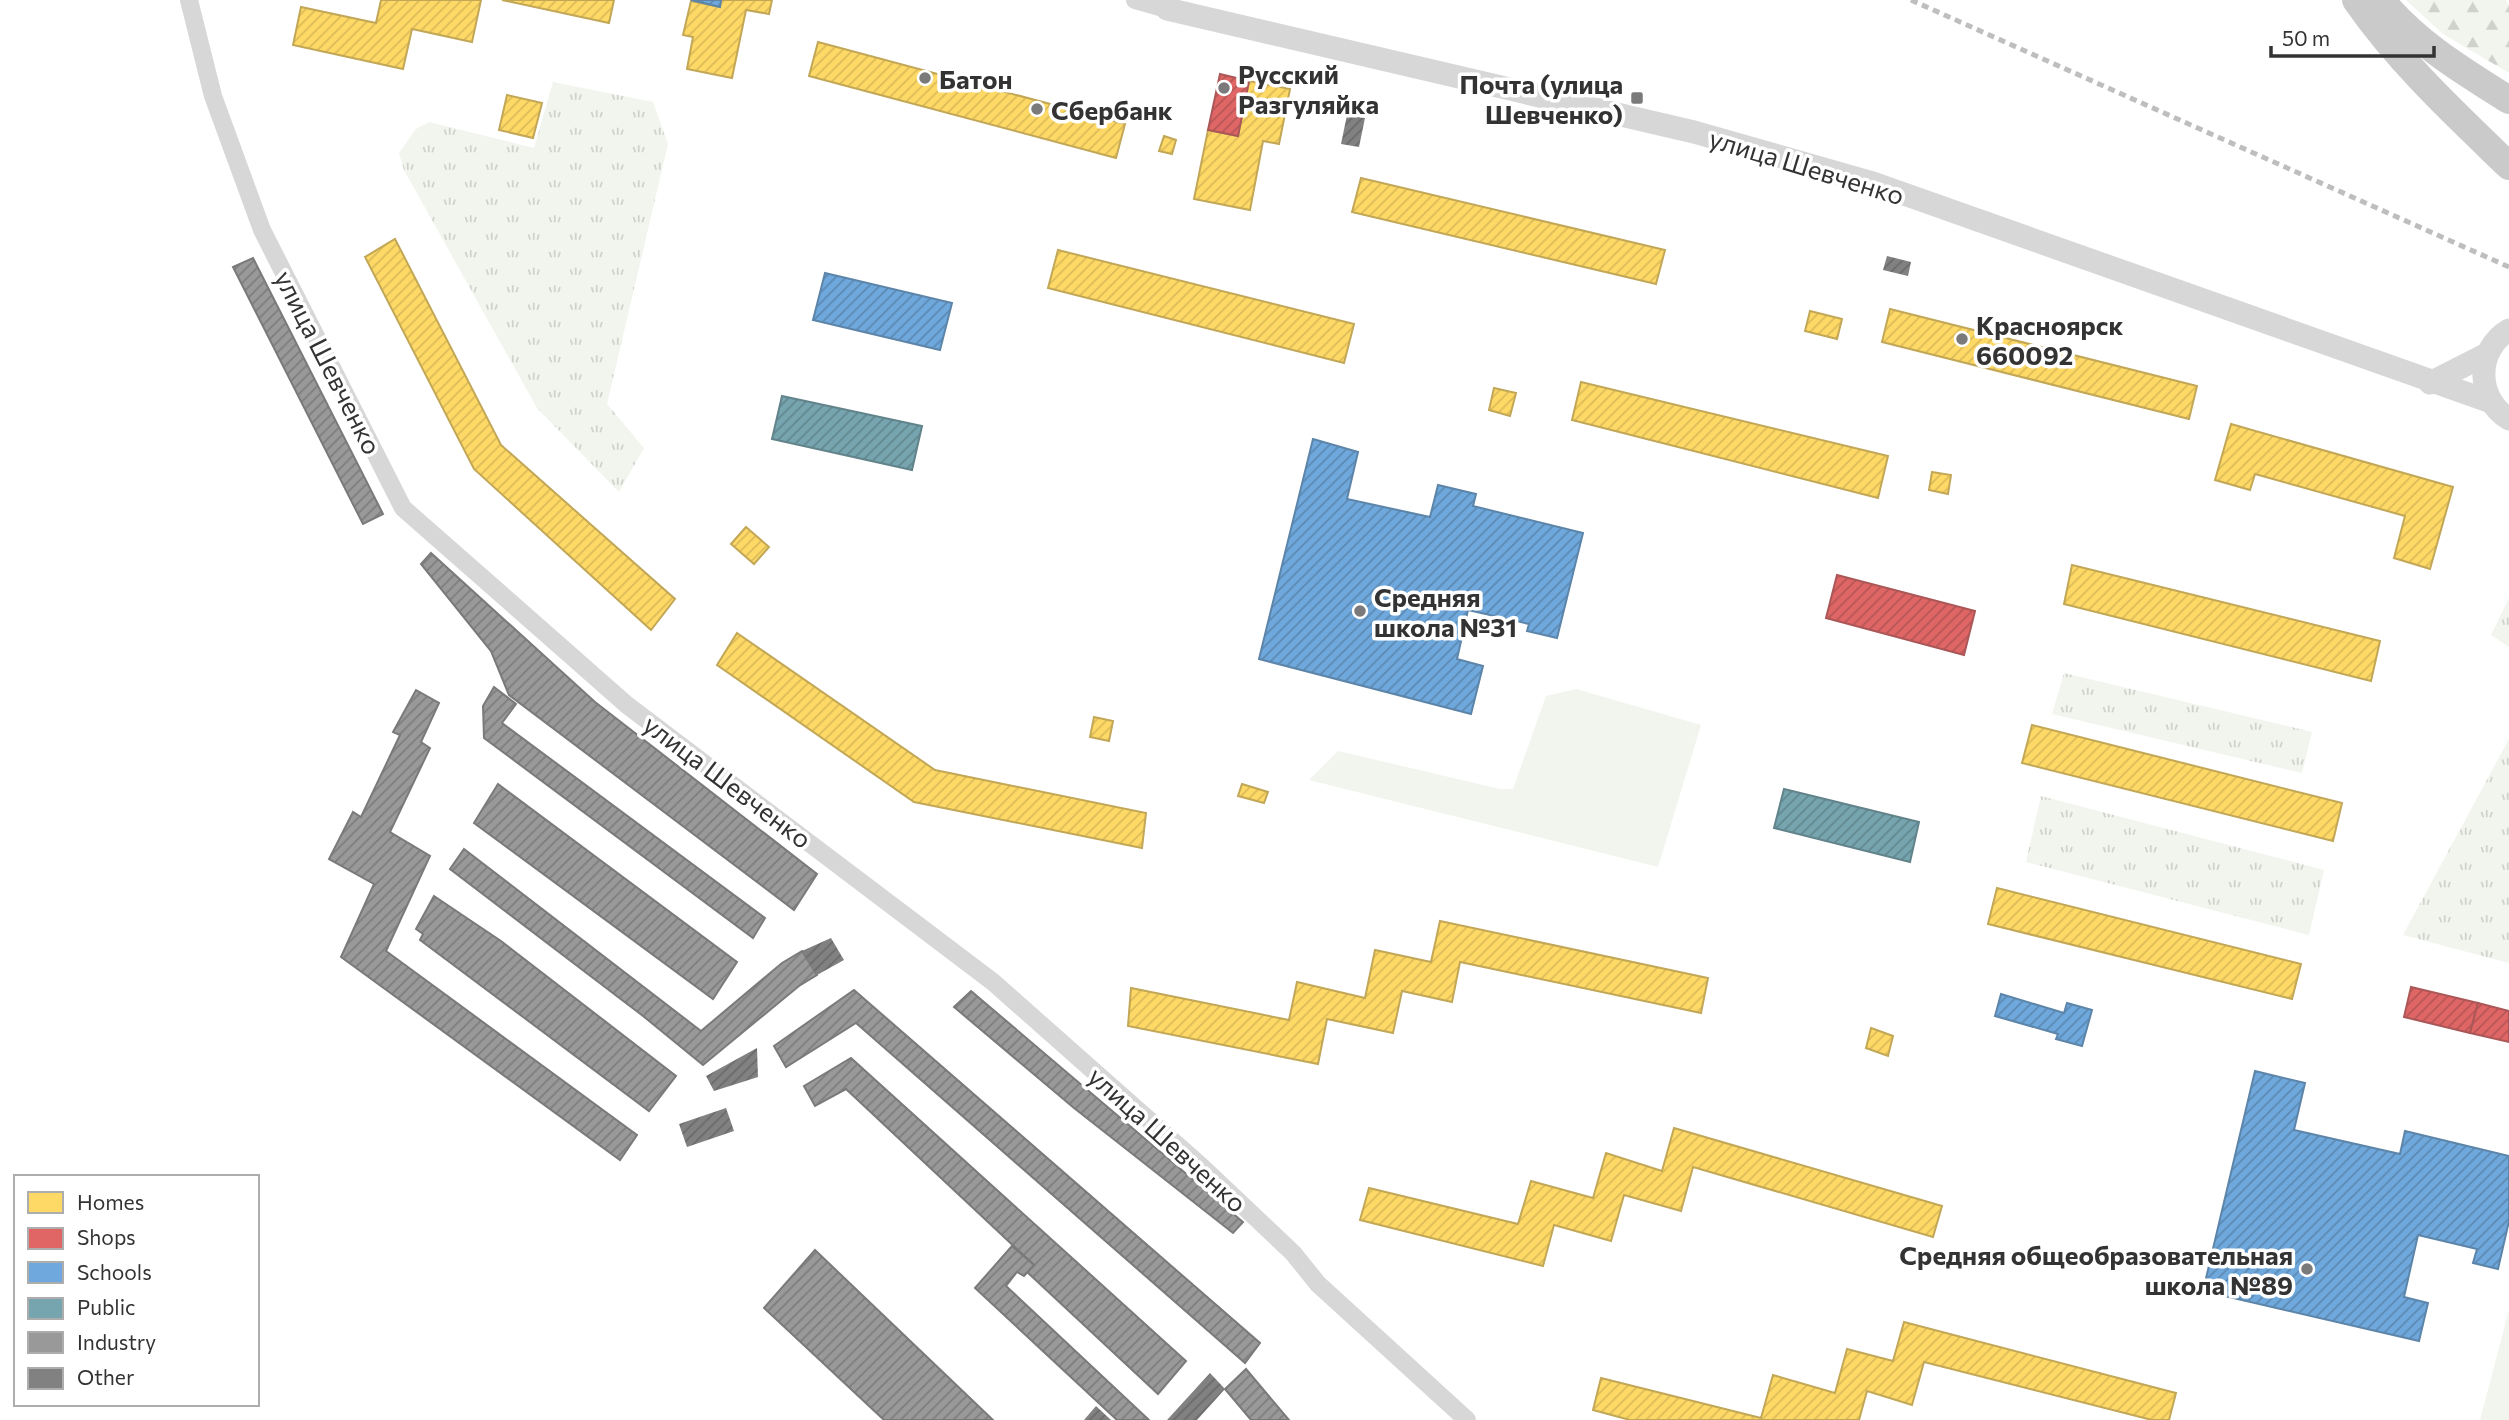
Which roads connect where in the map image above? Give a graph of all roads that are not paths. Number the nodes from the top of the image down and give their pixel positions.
1 (189, 0) edge
2 (1135, 0) edge
3 (2356, 0) edge
4 (2381, 0) edge
5 (1164, 4) edge
6 (2509, 100) edge
7 (2509, 166) edge
8 (2509, 330) edge
9 (2487, 354) junction
10 (2430, 383) junction
11 (2491, 402) junction
12 (2509, 419) edge
13 (1466, 1420) edge

1 - 13 street, улица Шевченко
2 - 5 street, улица Шевченко
3 - 7 main road
4 - 6 main road
5 - 10 street, улица Шевченко
8 - 9 street
9 - 10 street
9 - 11 street
10 - 11 street, улица Шевченко
11 - 12 street

